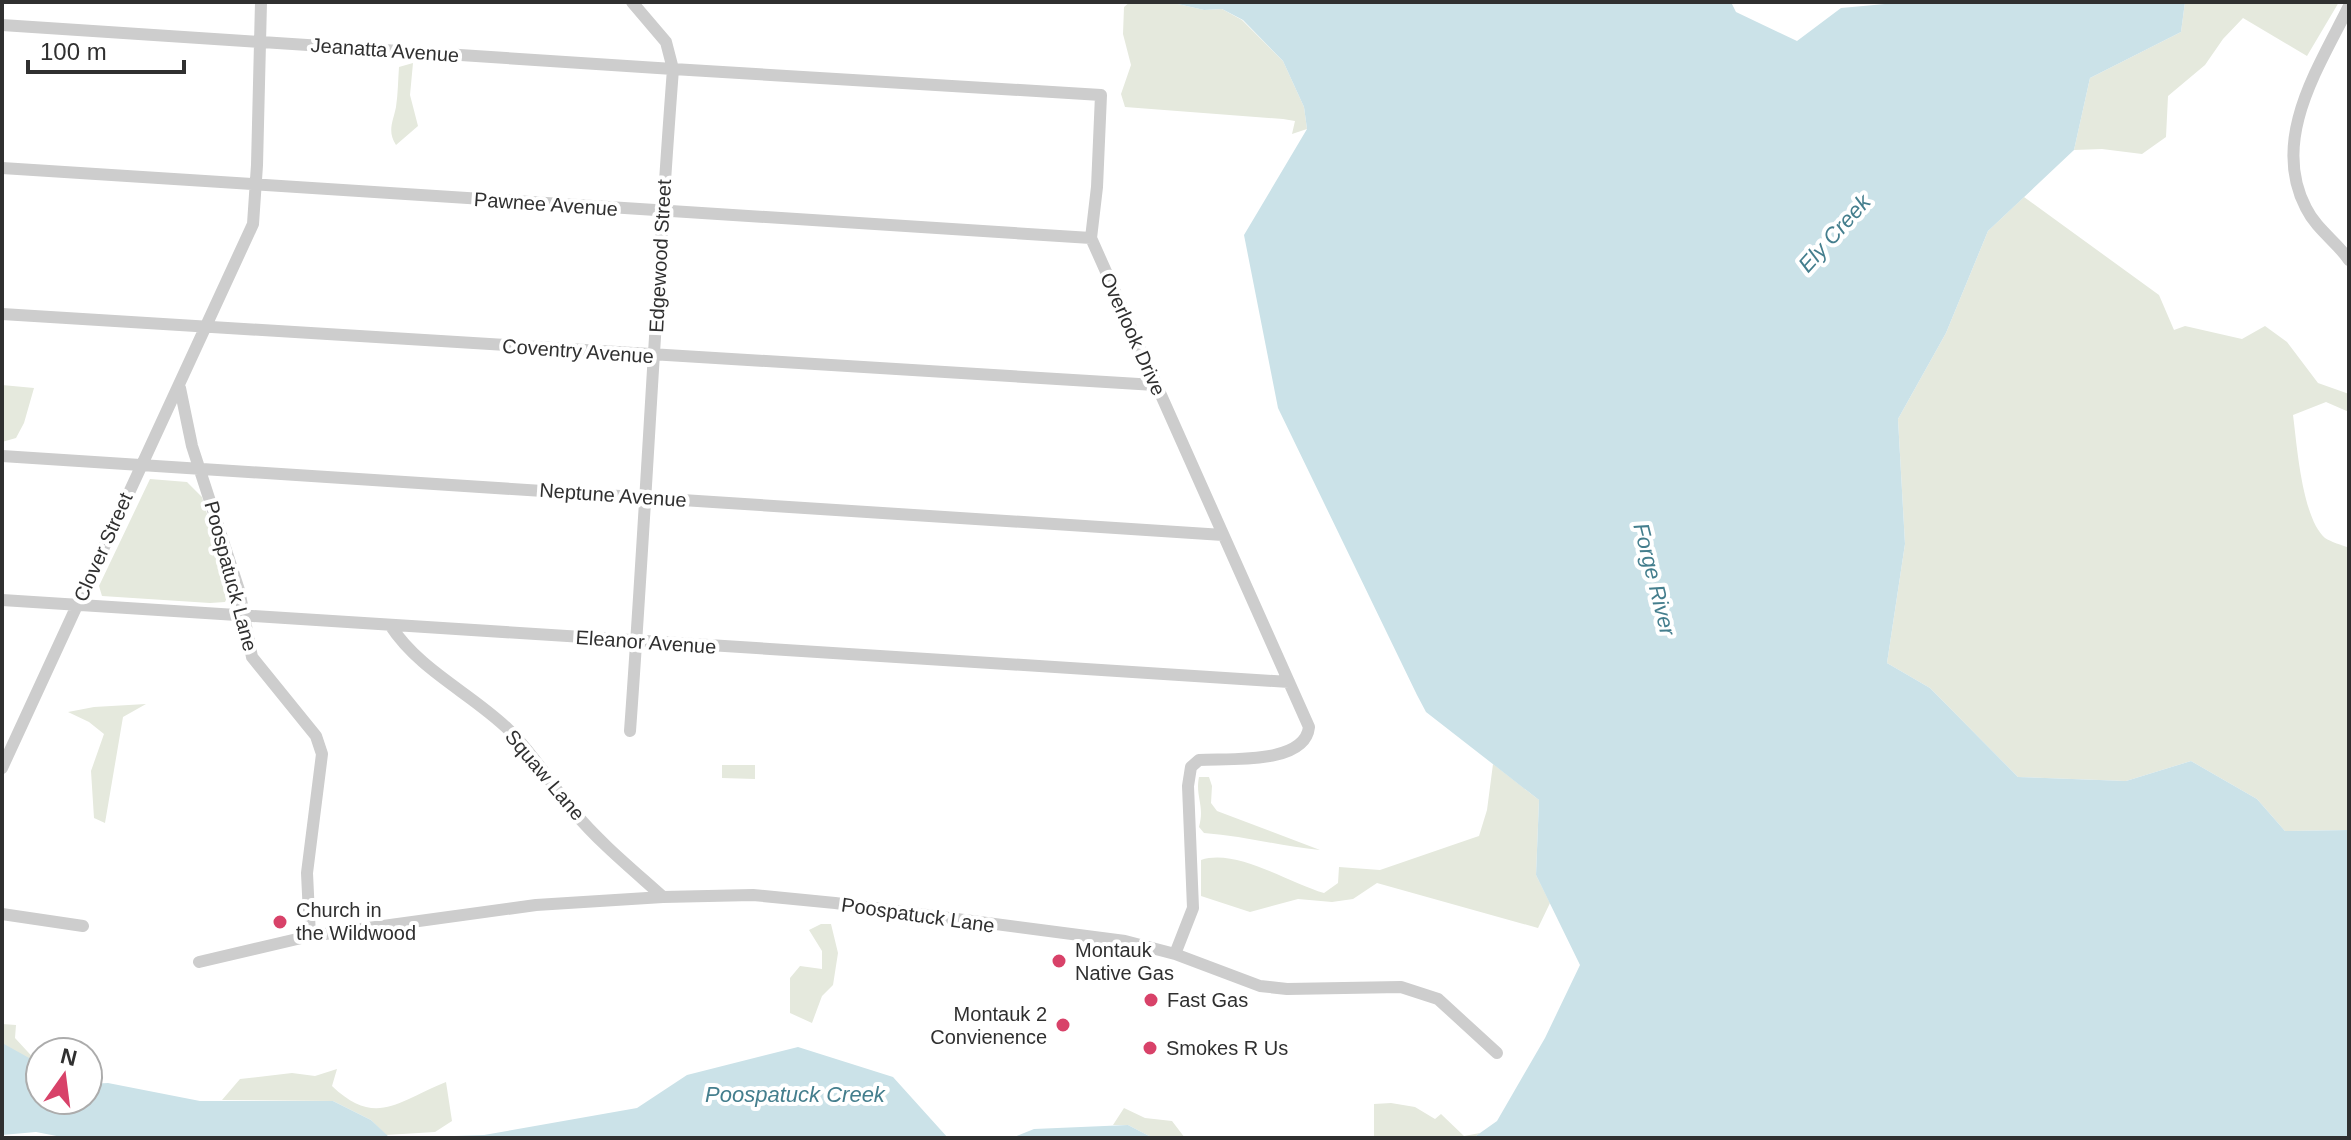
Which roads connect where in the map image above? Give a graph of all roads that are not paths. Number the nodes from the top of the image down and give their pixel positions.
1 (261, 2) edge
2 (632, 2) edge
3 (2349, 6) edge
4 (2, 25) edge
5 (258, 42) junction
6 (673, 69) junction
7 (2, 168) edge
8 (256, 185) junction
9 (662, 211) junction
10 (1091, 238) junction
11 (2349, 260) edge
12 (2, 314) edge
13 (205, 327) junction
14 (654, 356) junction
15 (1155, 385) junction
16 (180, 388) junction
17 (2, 456) edge
18 (140, 465) junction
19 (201, 469) junction
20 (647, 497) junction
21 (1223, 535) junction
22 (2, 600) edge
23 (78, 605) junction
24 (243, 616) junction
25 (390, 625) junction
26 (637, 641) junction
27 (1289, 682) junction
28 (630, 731) dead end
29 (2, 768) edge
30 (663, 897) junction
31 (2, 914) edge
32 (83, 926) dead end
33 (310, 936) junction
34 (1175, 954) junction
35 (199, 962) dead end
36 (1497, 1053) dead end

1 - 5 street
2 - 6 street
3 - 11 street
4 - 5 street, Jeanatta Avenue
5 - 6 street, Jeanatta Avenue
5 - 8 street
6 - 9 street, Edgewood Street
6 - 10 street
7 - 8 street, Pawnee Avenue
8 - 9 street, Pawnee Avenue
8 - 13 street
9 - 10 street, Pawnee Avenue
9 - 14 street, Edgewood Street
10 - 15 street, Overlook Drive
12 - 13 street, Coventry Avenue
13 - 14 street, Coventry Avenue
13 - 16 street, Clover Street
14 - 15 street, Coventry Avenue
14 - 20 street, Edgewood Street
15 - 21 street, Overlook Drive
16 - 18 street, Clover Street
16 - 19 street, Poospatuck Lane
17 - 18 street, Neptune Avenue
18 - 19 street, Neptune Avenue
18 - 23 street, Clover Street
19 - 20 street, Neptune Avenue
19 - 24 street, Poospatuck Lane
20 - 21 street, Neptune Avenue
20 - 26 street, Edgewood Street
21 - 27 street, Overlook Drive
22 - 23 street, Eleanor Avenue
23 - 24 street, Eleanor Avenue
23 - 29 street, Clover Street
24 - 25 street, Eleanor Avenue
24 - 33 street, Poospatuck Lane
25 - 26 street, Eleanor Avenue
25 - 30 street, Squaw Lane
26 - 27 street, Eleanor Avenue
26 - 28 street, Edgewood Street
27 - 34 street, Overlook Drive
30 - 33 street, Poospatuck Lane
30 - 34 street, Poospatuck Lane
31 - 32 street
33 - 35 street, Poospatuck Lane
34 - 36 street, Poospatuck Lane

